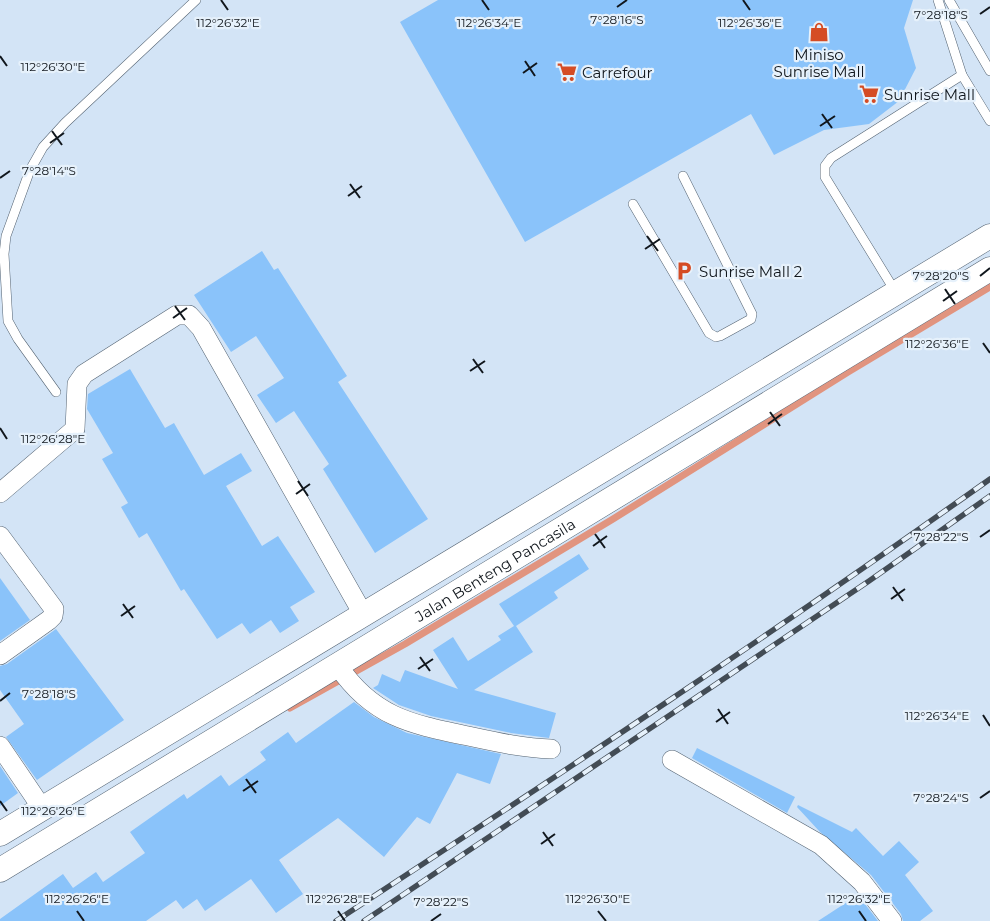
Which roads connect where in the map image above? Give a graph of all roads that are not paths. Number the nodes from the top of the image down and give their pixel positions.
1 (196, 0) edge
2 (938, 0) edge
3 (949, 0) edge
4 (990, 71) edge
5 (962, 75) junction
6 (990, 121) edge
7 (682, 176) dead end
8 (633, 204) dead end
9 (990, 236) edge
10 (990, 269) edge
11 (896, 293) junction
12 (56, 392) dead end
13 (661, 434) junction
14 (677, 461) junction
15 (0, 493) edge
16 (0, 536) edge
17 (363, 614) junction
18 (378, 641) junction
19 (0, 655) edge
20 (342, 673) junction
21 (0, 746) edge
22 (551, 749) dead end
23 (131, 754) junction
24 (672, 760) dead end
25 (148, 780) junction
26 (42, 808) junction
27 (0, 834) edge
28 (0, 870) edge
29 (892, 921) edge

1 - 12 lane
2 - 5 lane
3 - 4 lane
5 - 6 lane
5 - 11 lane
7 - 8 lane
9 - 11 street, Jalan Benteng Pancasila
10 - 14 street, Jalan Benteng Pancasila
11 - 13 street, Jalan Benteng Pancasila
13 - 14 street
13 - 17 street, Jalan Benteng Pancasila
14 - 18 street, Jalan Benteng Pancasila
15 - 17 street
16 - 19 street
17 - 18 street
17 - 23 street, Jalan Benteng Pancasila
18 - 20 street, Jalan Benteng Pancasila
20 - 22 street
20 - 25 street, Jalan Benteng Pancasila
21 - 26 street
23 - 25 street
23 - 26 street, Jalan Benteng Pancasila
24 - 29 street
25 - 28 street, Jalan Benteng Pancasila
26 - 27 street, Jalan Benteng Pancasila

